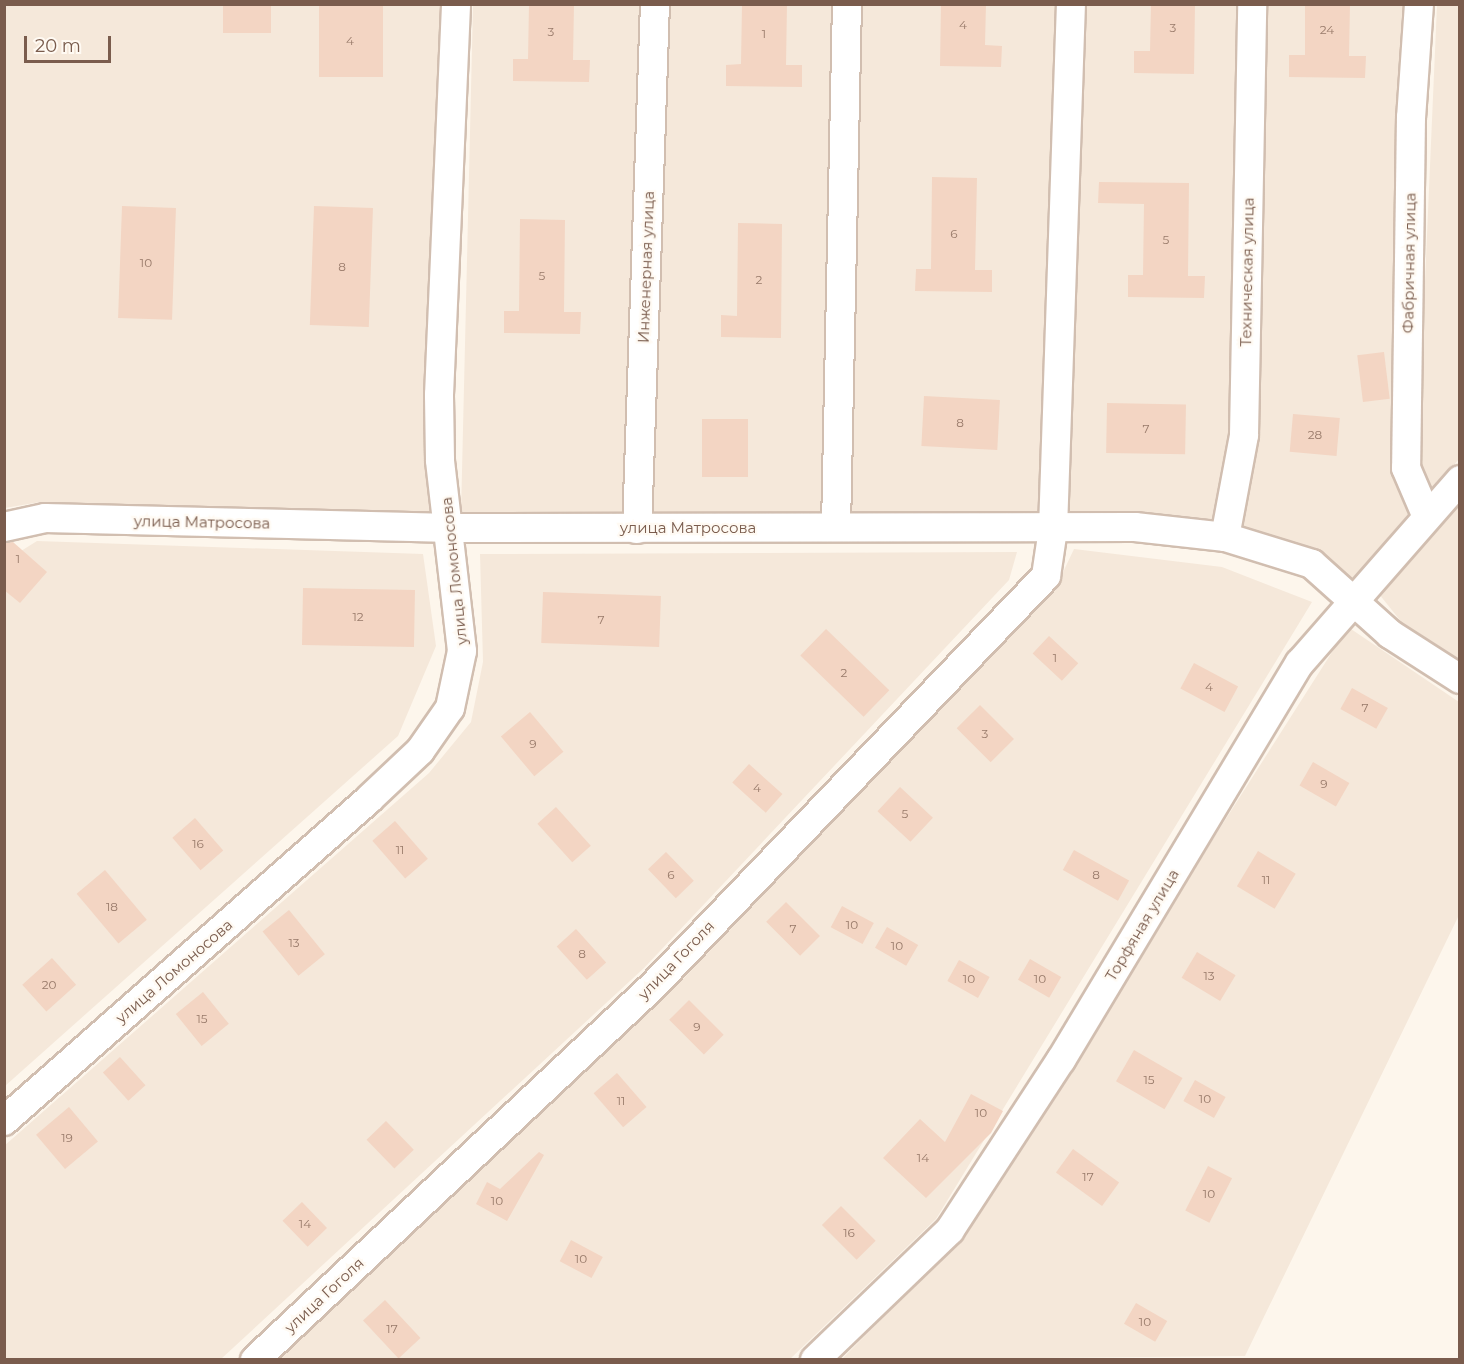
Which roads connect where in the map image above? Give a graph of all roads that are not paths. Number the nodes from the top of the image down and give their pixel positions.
1 (456, 4) edge
2 (656, 4) edge
3 (847, 4) edge
4 (1071, 4) edge
5 (1252, 4) edge
6 (1419, 4) edge
7 (1460, 480) edge
8 (1427, 517) junction
9 (4, 527) edge
10 (836, 527) junction
11 (452, 528) junction
12 (637, 529) junction
13 (1053, 529) junction
14 (1225, 537) junction
15 (1356, 598) junction
16 (1460, 679) edge
17 (4, 1121) edge
18 (255, 1359) edge
19 (815, 1359) edge

1 - 11 street, улица Ломоносова
2 - 12 street, Инженерная улица
3 - 10 street
4 - 13 street
5 - 14 street, Техническая улица
6 - 8 street, Фабричная улица
7 - 8 street, Торфяная улица
8 - 15 street, Торфяная улица
9 - 11 street, улица Матросова
10 - 12 street, улица Матросова
10 - 13 street, улица Матросова
11 - 12 street, улица Матросова
11 - 17 street, улица Ломоносова
13 - 14 street, улица Матросова
13 - 18 street, улица Гоголя
14 - 15 street, улица Матросова
15 - 16 street, улица Матросова
15 - 19 street, Торфяная улица

